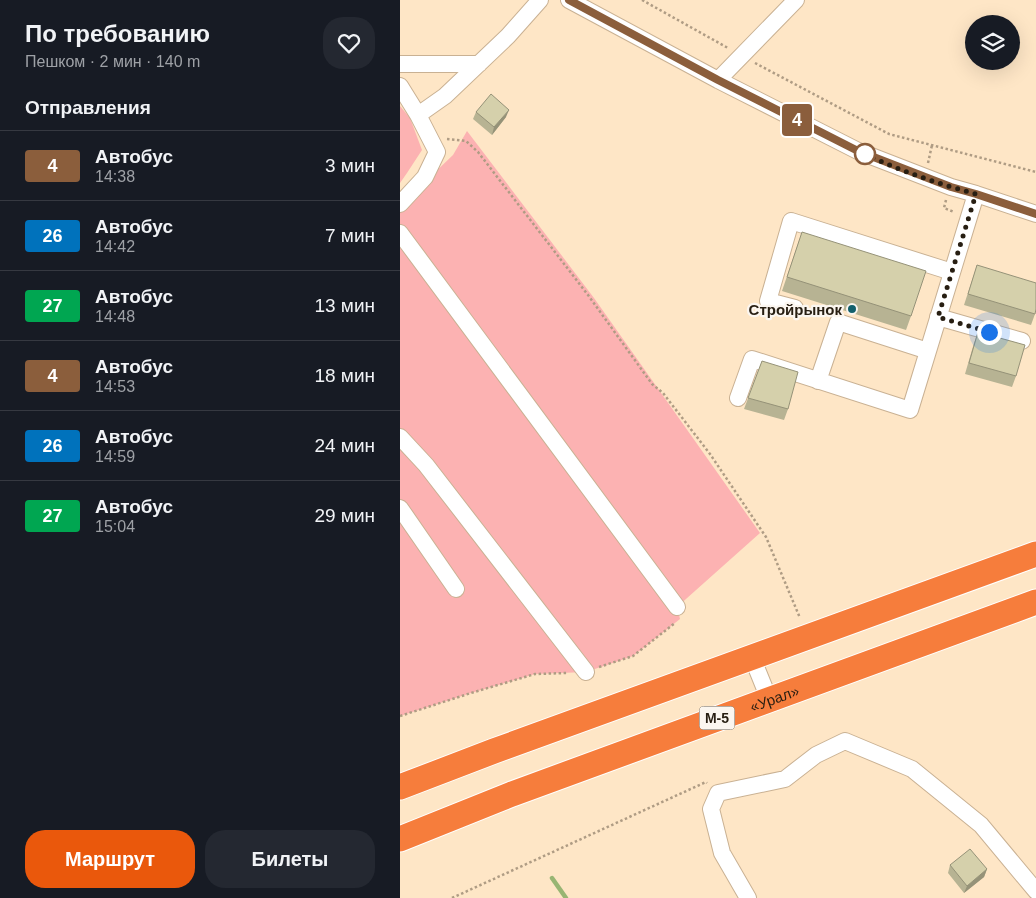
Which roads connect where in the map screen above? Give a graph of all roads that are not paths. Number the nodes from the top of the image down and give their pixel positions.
1 (540, 0) edge
2 (569, 0) edge
3 (796, 0) edge
4 (400, 64) edge
5 (479, 64) junction
6 (718, 80) junction
7 (400, 86) edge
8 (418, 115) junction
9 (976, 194) junction
10 (400, 204) edge
11 (1036, 214) edge
12 (400, 233) edge
13 (952, 272) junction
14 (795, 308) dead end
15 (938, 317) junction
16 (1022, 341) dead end
17 (928, 350) junction
18 (818, 381) junction
19 (738, 398) dead end
20 (402, 444) edge
21 (400, 508) edge
22 (1036, 554) edge
23 (456, 589) dead end
24 (1036, 602) edge
25 (677, 607) road end
26 (752, 657) junction
27 (586, 672) road end
28 (770, 699) junction
29 (400, 787) edge
30 (400, 839) edge
31 (1036, 891) edge
32 (748, 898) edge

1 - 5 street
2 - 6 street
3 - 6 street
4 - 5 street
5 - 8 street
6 - 9 street
7 - 8 street
8 - 10 street
9 - 11 street
9 - 13 street
12 - 25 street
13 - 14 street
13 - 15 street
15 - 16 street
15 - 17 street
17 - 18 street
17 - 18 street
18 - 19 street
20 - 27 street
21 - 23 street
22 - 26 highway
24 - 28 highway, «Урал» / М-5
26 - 28 street
26 - 29 highway
28 - 30 highway, «Урал» / М-5
31 - 32 street

